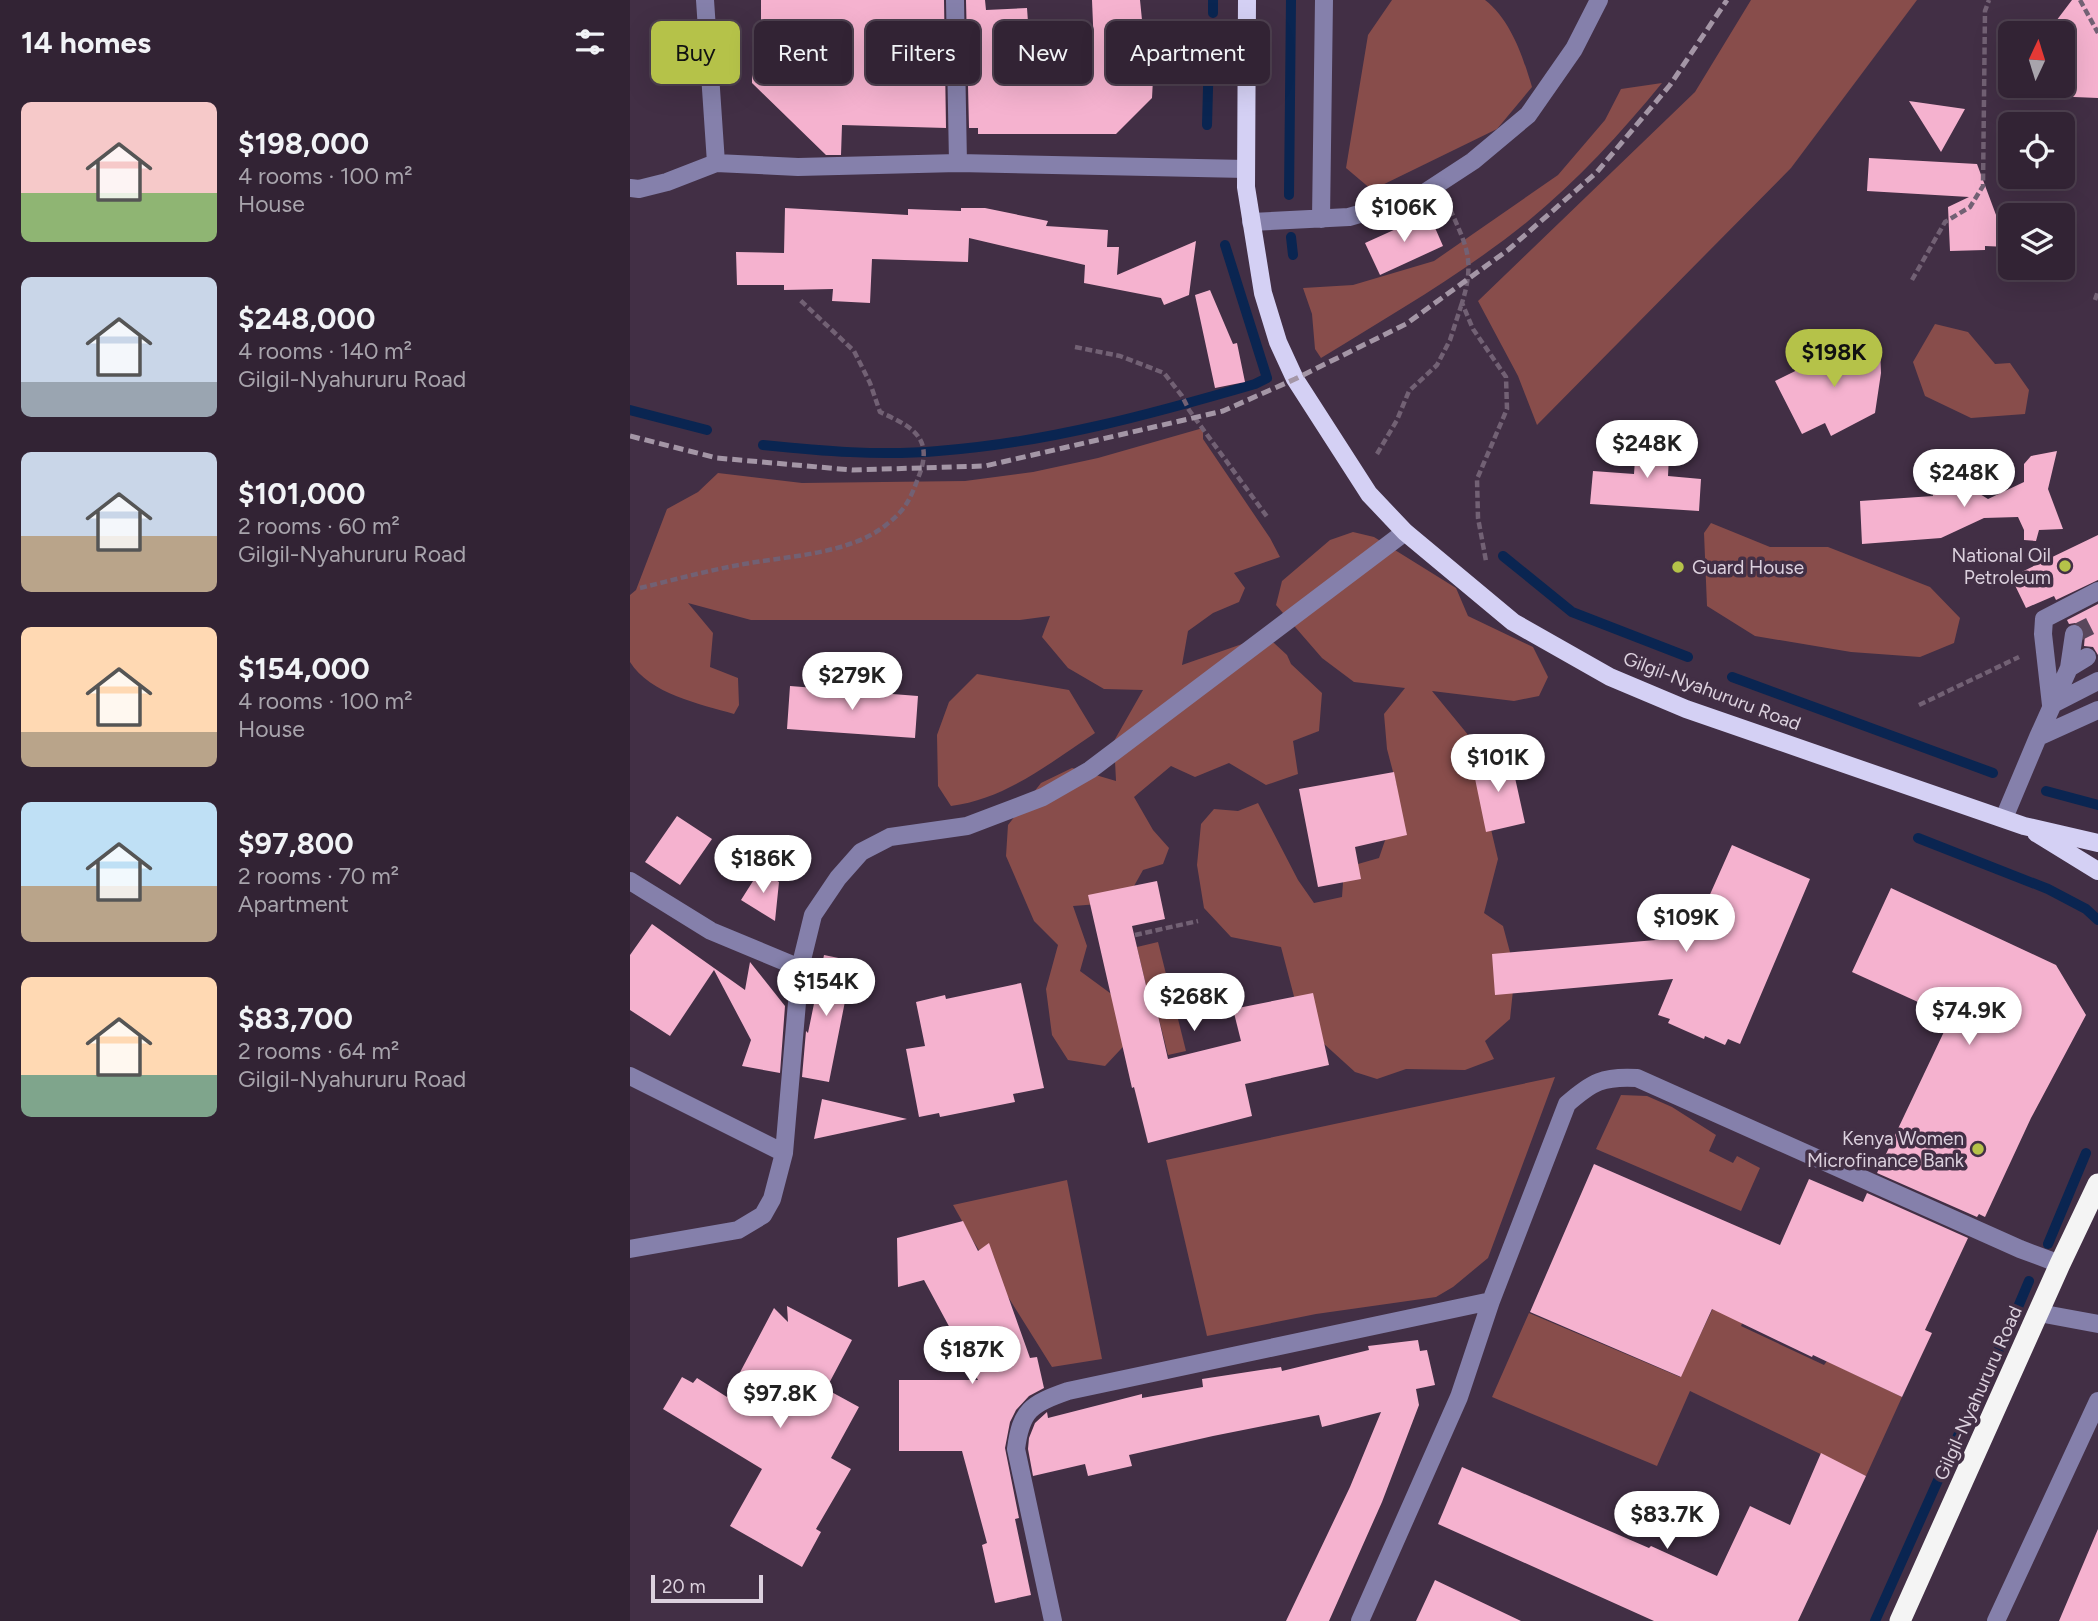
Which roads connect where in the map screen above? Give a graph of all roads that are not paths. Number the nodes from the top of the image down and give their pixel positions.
1 (705, 0) edge
2 (955, 0) edge
3 (1247, 0) edge
4 (1324, 0) edge
5 (1599, 0) edge
6 (716, 163) junction
7 (958, 163) junction
8 (1247, 169) junction
9 (630, 188) edge
10 (1321, 219) junction
11 (1251, 222) junction
12 (1405, 532) junction
13 (2098, 591) edge
14 (2074, 634) dead end
15 (2087, 657) dead end
16 (2068, 668) junction
17 (2098, 681) edge
18 (2052, 705) junction
19 (2098, 710) edge
20 (2038, 737) junction
21 (2004, 818) junction
22 (2024, 826) junction
23 (2098, 843) edge
24 (2098, 871) edge
25 (630, 881) edge
26 (800, 968) junction
27 (630, 1076) edge
28 (784, 1153) junction
29 (2098, 1184) edge
30 (630, 1249) edge
31 (2060, 1264) junction
32 (1491, 1301) junction
33 (2039, 1313) junction
34 (2098, 1324) edge
35 (2098, 1401) edge
36 (1052, 1621) edge
37 (1360, 1621) edge
38 (1900, 1621) edge
39 (1996, 1621) edge

1 - 6 street
2 - 7 street
3 - 8 main road, Gilgil-Nyahururu Road
4 - 10 street
5 - 10 street
6 - 7 street
6 - 9 street
7 - 8 street
8 - 11 main road, Gilgil-Nyahururu Road
10 - 11 street
11 - 12 main road, Gilgil-Nyahururu Road
12 - 21 main road, Gilgil-Nyahururu Road
12 - 26 street
13 - 18 street
14 - 16 street
15 - 16 street
16 - 18 street
17 - 18 street
18 - 20 street
19 - 20 street
20 - 21 street
21 - 22 main road, Gilgil-Nyahururu Road
22 - 23 main road
22 - 24 main road
25 - 26 street
26 - 28 street
27 - 28 street
28 - 30 street
29 - 31 highway, Gilgil-Nyahururu Road
31 - 32 street
31 - 33 highway, Gilgil-Nyahururu Road
32 - 36 street
32 - 37 street
33 - 34 street
33 - 38 highway, Gilgil-Nyahururu Road
35 - 39 street

